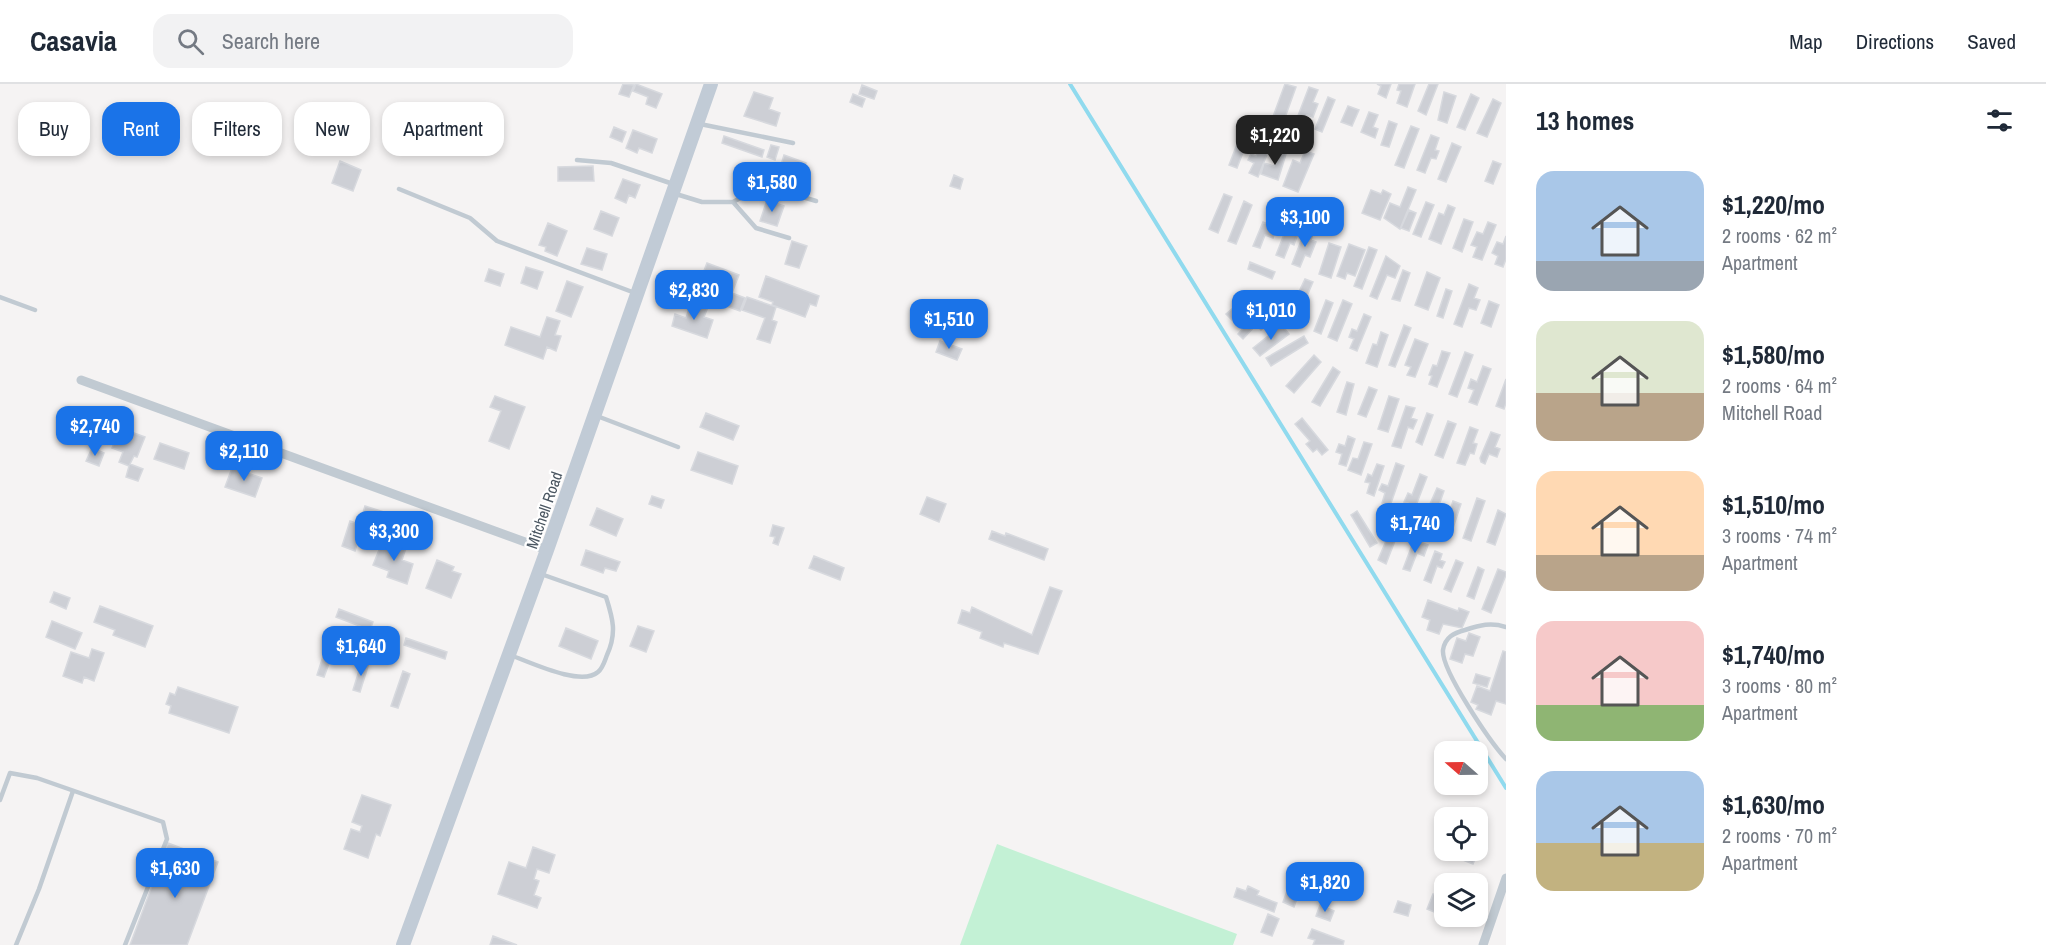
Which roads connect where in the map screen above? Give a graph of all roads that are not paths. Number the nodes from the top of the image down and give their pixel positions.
1 (711, 84) edge
2 (698, 123) junction
3 (794, 143) dead end
4 (577, 160) dead end
5 (399, 189) dead end
6 (674, 189) junction
7 (816, 201) dead end
8 (733, 202) junction
9 (789, 238) dead end
10 (637, 294) junction
11 (0, 297) edge
12 (35, 310) dead end
13 (81, 380) dead end
14 (595, 415) junction
15 (678, 447) dead end
16 (547, 550) junction
17 (538, 573) junction
18 (1506, 627) edge
19 (509, 655) junction
20 (1506, 759) edge
21 (73, 791) junction
22 (0, 800) edge
23 (1506, 878) edge
24 (16, 945) edge
25 (125, 945) edge
26 (403, 945) edge
27 (1483, 945) edge

1 - 2 street, Mitchell Road
2 - 3 lane
2 - 6 street, Mitchell Road
4 - 6 lane
5 - 10 lane
6 - 8 lane
6 - 10 street, Mitchell Road
7 - 8 lane
8 - 9 lane
10 - 14 street, Mitchell Road
11 - 12 lane
13 - 16 street
14 - 15 lane
14 - 16 street, Mitchell Road
16 - 17 street, Mitchell Road
17 - 19 street, Mitchell Road
17 - 19 lane
18 - 20 lane
19 - 26 street, Mitchell Road
21 - 22 lane
21 - 24 lane
21 - 25 lane
23 - 27 street

